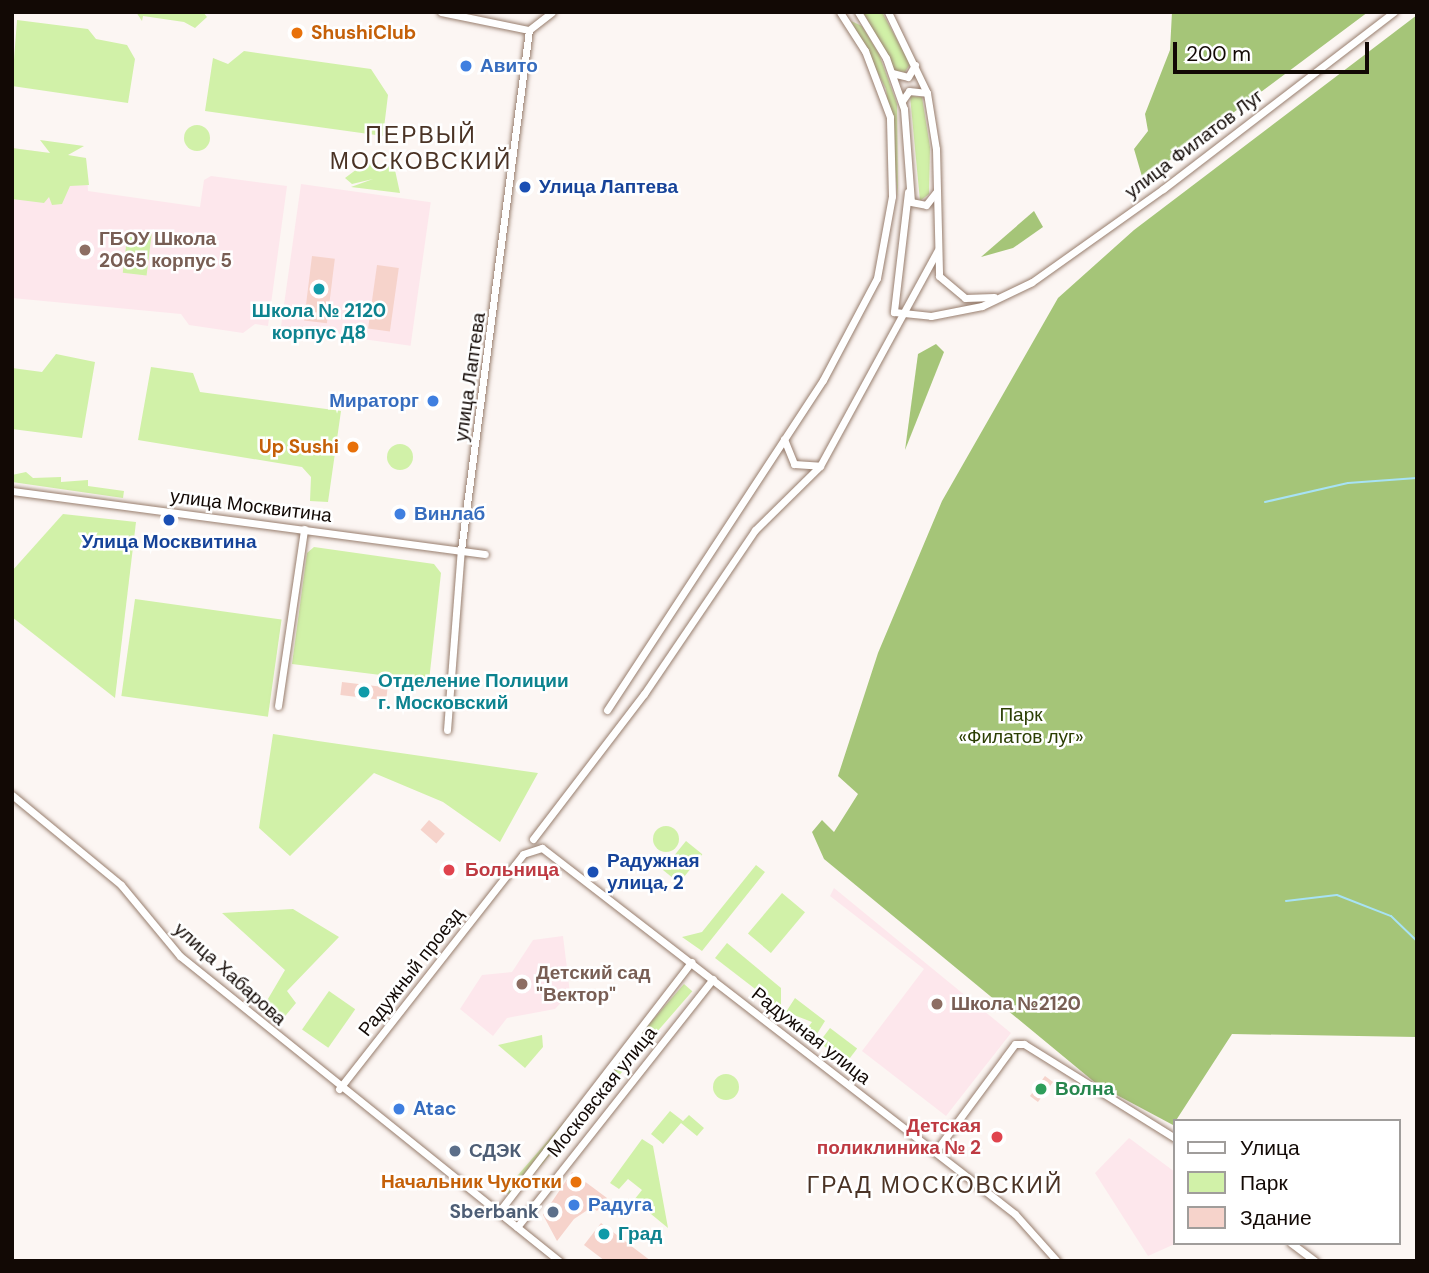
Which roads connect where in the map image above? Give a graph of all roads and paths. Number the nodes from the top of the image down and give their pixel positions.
1 (441, 12) edge
2 (552, 12) edge
3 (840, 12) edge
4 (848, 12) edge
5 (888, 12) edge
6 (1394, 12) edge
7 (859, 14) edge
8 (529, 30) junction
9 (915, 65) junction
10 (891, 72) junction
11 (927, 93) junction
12 (902, 102) junction
13 (908, 192) junction
14 (936, 192) junction
15 (937, 251) junction
16 (1009, 294) junction
17 (785, 436) junction
18 (820, 466) junction
19 (12, 491) edge
20 (304, 528) junction
21 (461, 550) junction
22 (485, 554) dead end
23 (278, 706) dead end
24 (607, 710) dead end
25 (447, 730) dead end
26 (12, 795) edge
27 (533, 839) dead end
28 (536, 847) joint
29 (691, 962) junction
30 (713, 979) junction
31 (339, 1089) junction
32 (1174, 1137) edge
33 (935, 1152) junction
34 (498, 1213) junction
35 (517, 1227) junction
36 (1294, 1245) edge
37 (560, 1261) edge
38 (1056, 1261) edge
39 (1315, 1261) edge

1 - 8 street
2 - 8 street
3 - 17 street
4 - 7 street
5 - 9 street, улица Филатов Луг
6 - 16 street, улица Филатов Луг
7 - 10 street
8 - 21 street, улица Лаптева
9 - 10 street
9 - 11 street, улица Филатов Луг
10 - 12 street
11 - 12 street
11 - 14 street, улица Филатов Луг
12 - 13 street
13 - 14 street
13 - 16 street, улица Филатов Луг
14 - 15 street, улица Филатов Луг
15 - 16 street, улица Филатов Луг
15 - 18 street
17 - 18 street
17 - 24 street
18 - 27 street
19 - 20 street, улица Москвитина
20 - 21 street, улица Москвитина
20 - 23 street
21 - 22 street, улица Москвитина
21 - 25 street, улица Лаптева
26 - 31 street, улица Хабарова
28 - 29 street, Радужная улица
28 - 31 street, Радужный проезд
29 - 30 street, Радужная улица
29 - 34 street, Московская улица
30 - 33 street, Радужная улица
30 - 35 street, Московская улица
31 - 34 street, улица Хабарова
32 - 33 street
33 - 38 street, Радужная улица
34 - 35 street, улица Хабарова
35 - 37 street, улица Хабарова
36 - 39 street

